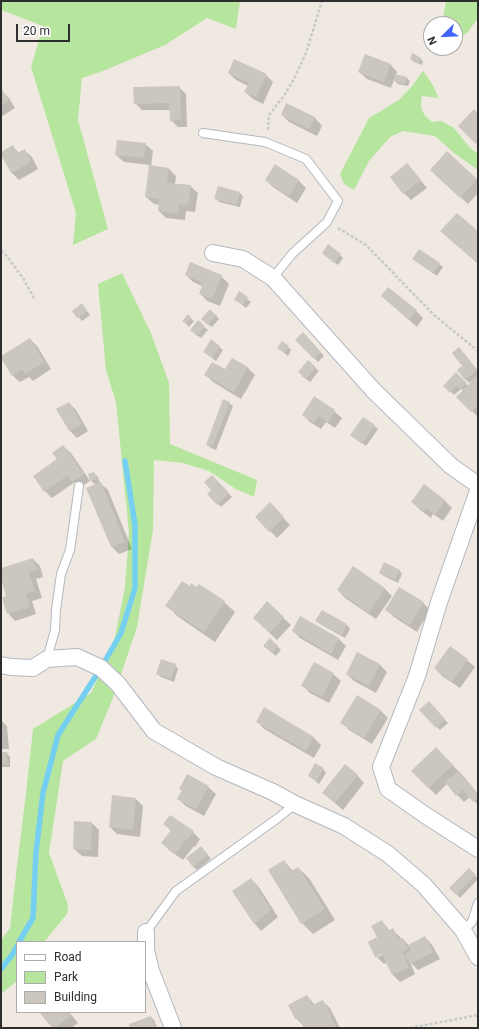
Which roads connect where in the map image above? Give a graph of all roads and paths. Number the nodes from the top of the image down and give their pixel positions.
1 (322, 1) edge
2 (203, 133) dead end
3 (265, 142) junction
4 (328, 222) junction
5 (1, 251) edge
6 (213, 252) dead end
7 (273, 278) junction
8 (35, 300) dead end
9 (478, 351) edge
10 (478, 485) edge
11 (79, 486) dead end
12 (478, 492) edge
13 (47, 659) junction
14 (1, 665) edge
15 (295, 804) junction
16 (478, 849) edge
17 (478, 903) edge
18 (463, 930) junction
19 (146, 932) joint
20 (478, 957) edge
21 (478, 1015) edge
22 (173, 1028) edge
23 (410, 1028) edge

1 - 3 path
2 - 3 lane
3 - 4 lane
4 - 7 lane
4 - 9 path
5 - 8 path
6 - 7 street
7 - 10 street
11 - 13 lane
12 - 16 street
13 - 14 street
13 - 15 street
15 - 18 street
15 - 19 lane
17 - 18 lane
18 - 20 street
19 - 22 street
21 - 23 path

